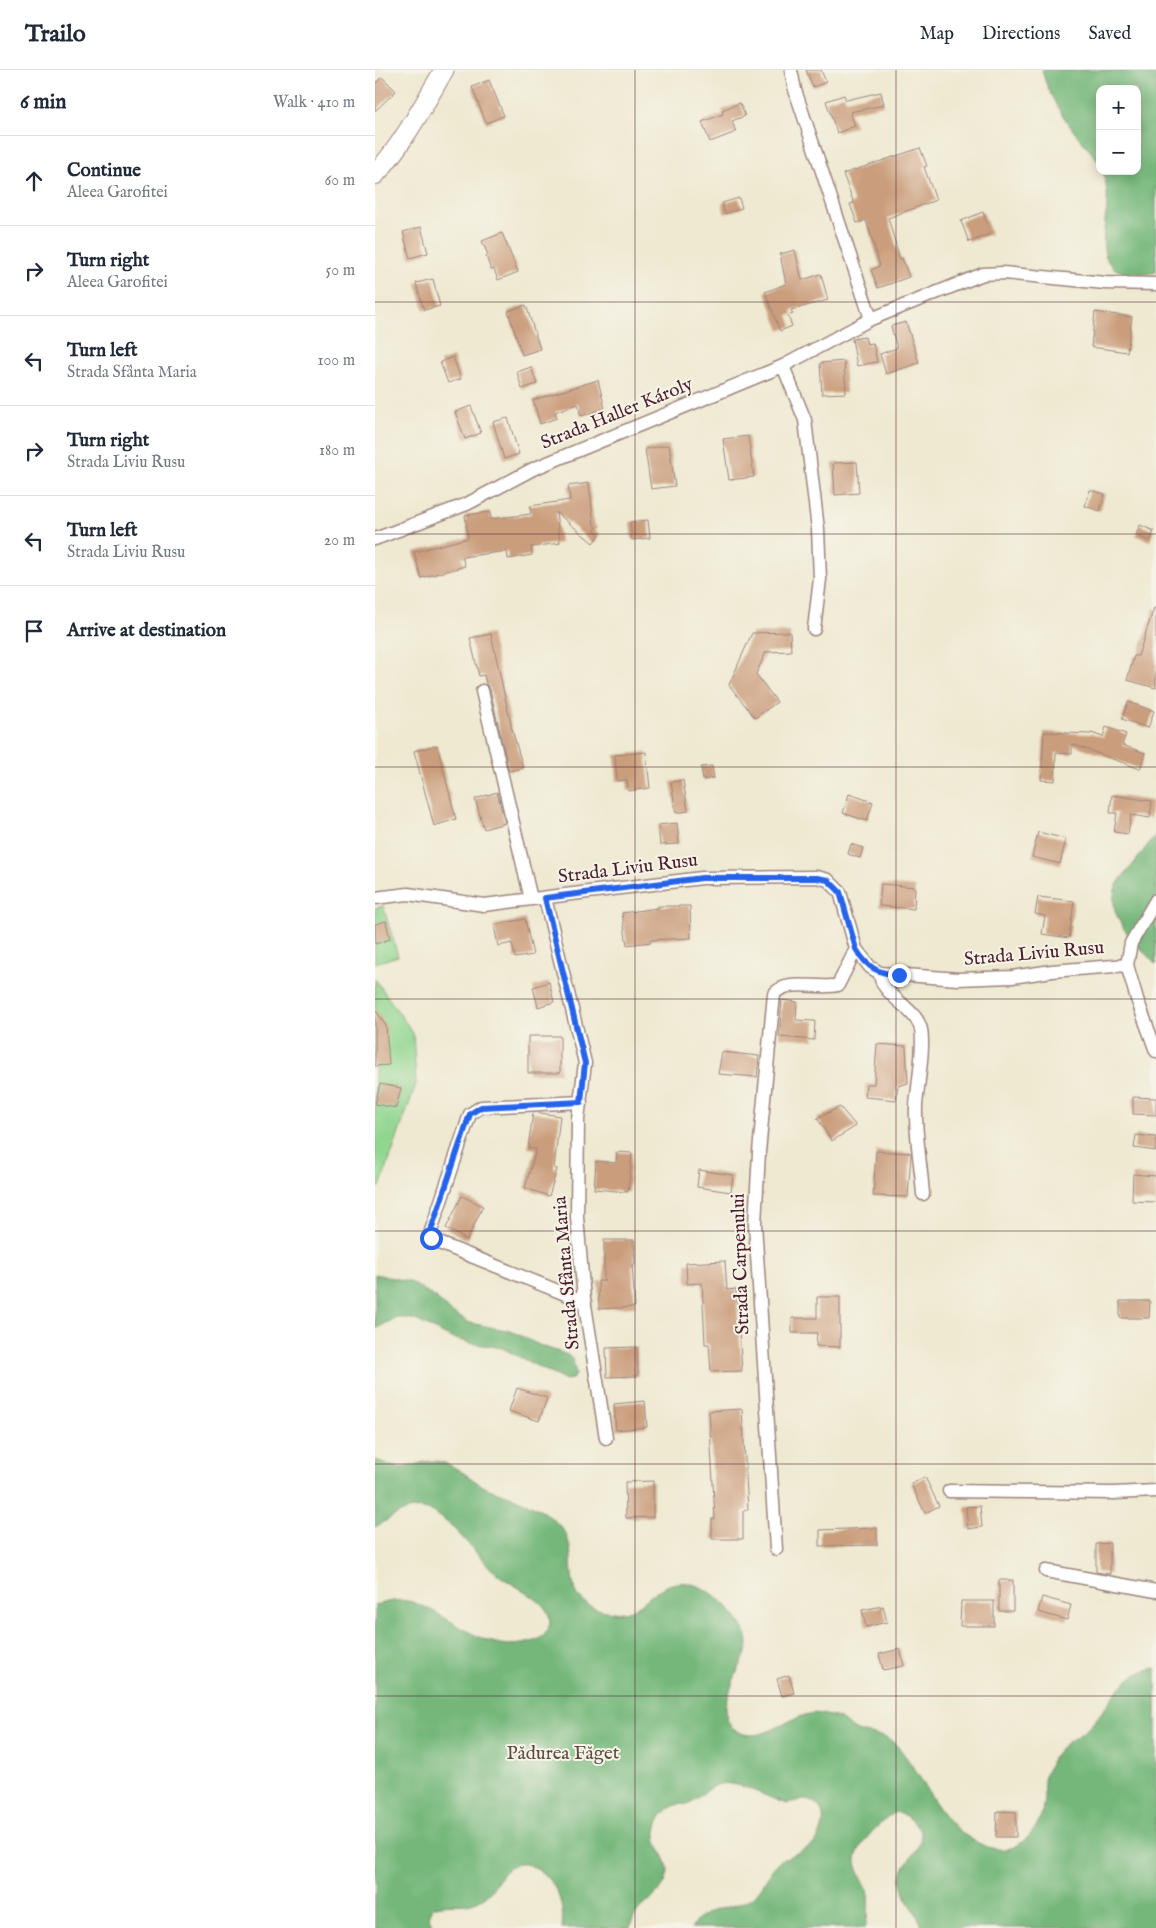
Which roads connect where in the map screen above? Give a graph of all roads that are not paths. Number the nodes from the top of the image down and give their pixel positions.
1 (444, 70) edge
2 (791, 70) edge
3 (375, 175) edge
4 (1156, 284) edge
5 (871, 319) junction
6 (783, 366) junction
7 (375, 539) edge
8 (815, 629) dead end
9 (482, 691) dead end
10 (375, 898) edge
11 (545, 898) junction
12 (531, 899) junction
13 (1156, 900) edge
14 (856, 949) junction
15 (1127, 965) junction
16 (880, 973) junction
17 (1156, 1051) edge
18 (581, 1102) junction
19 (923, 1194) dead end
20 (585, 1302) junction
21 (606, 1438) dead end
22 (949, 1491) dead end
23 (1156, 1491) edge
24 (777, 1549) dead end
25 (1046, 1572) dead end
26 (1156, 1591) edge

1 - 3 main road
2 - 5 street
4 - 5 street, Strada Haller Károly
5 - 6 street, Strada Haller Károly
6 - 7 street, Strada Haller Károly
6 - 8 street
9 - 12 street
10 - 12 street, Strada Liviu Rusu
11 - 12 street, Strada Liviu Rusu
11 - 14 street, Strada Liviu Rusu
11 - 18 street, Strada Sfânta Maria
13 - 15 street
14 - 16 street, Strada Liviu Rusu
14 - 24 street, Strada Carpenului
15 - 16 street, Strada Liviu Rusu
15 - 17 street
16 - 19 street
18 - 20 street, Strada Sfânta Maria
18 - 20 street
20 - 21 street, Strada Sfânta Maria
22 - 23 street
25 - 26 street

